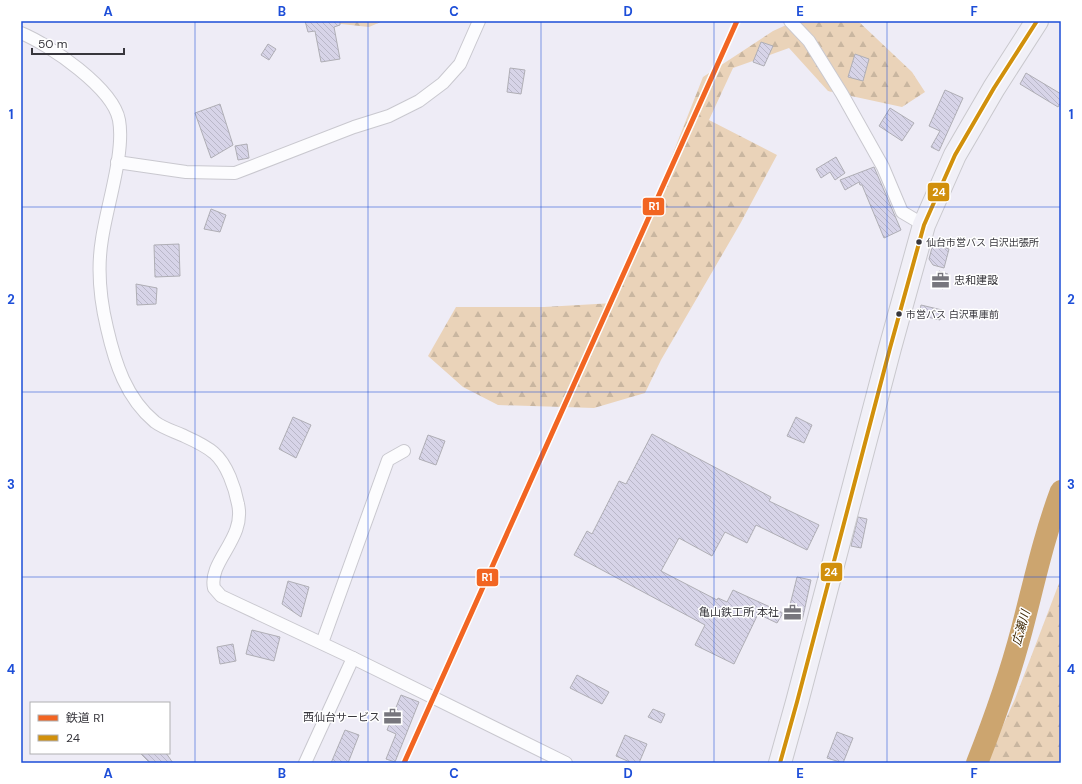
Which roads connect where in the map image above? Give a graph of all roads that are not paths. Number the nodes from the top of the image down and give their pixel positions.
1 (479, 21) edge
2 (790, 21) edge
3 (1037, 21) edge
4 (21, 33) edge
5 (117, 162) junction
6 (924, 226) junction
7 (404, 450) dead end
8 (322, 643) junction
9 (353, 658) junction
10 (305, 763) edge
11 (566, 763) edge
12 (780, 763) edge

1 - 5 street
2 - 6 street
3 - 6 highway
4 - 5 street
5 - 8 street
6 - 12 highway
7 - 8 street
8 - 9 street
9 - 10 street
9 - 11 street

